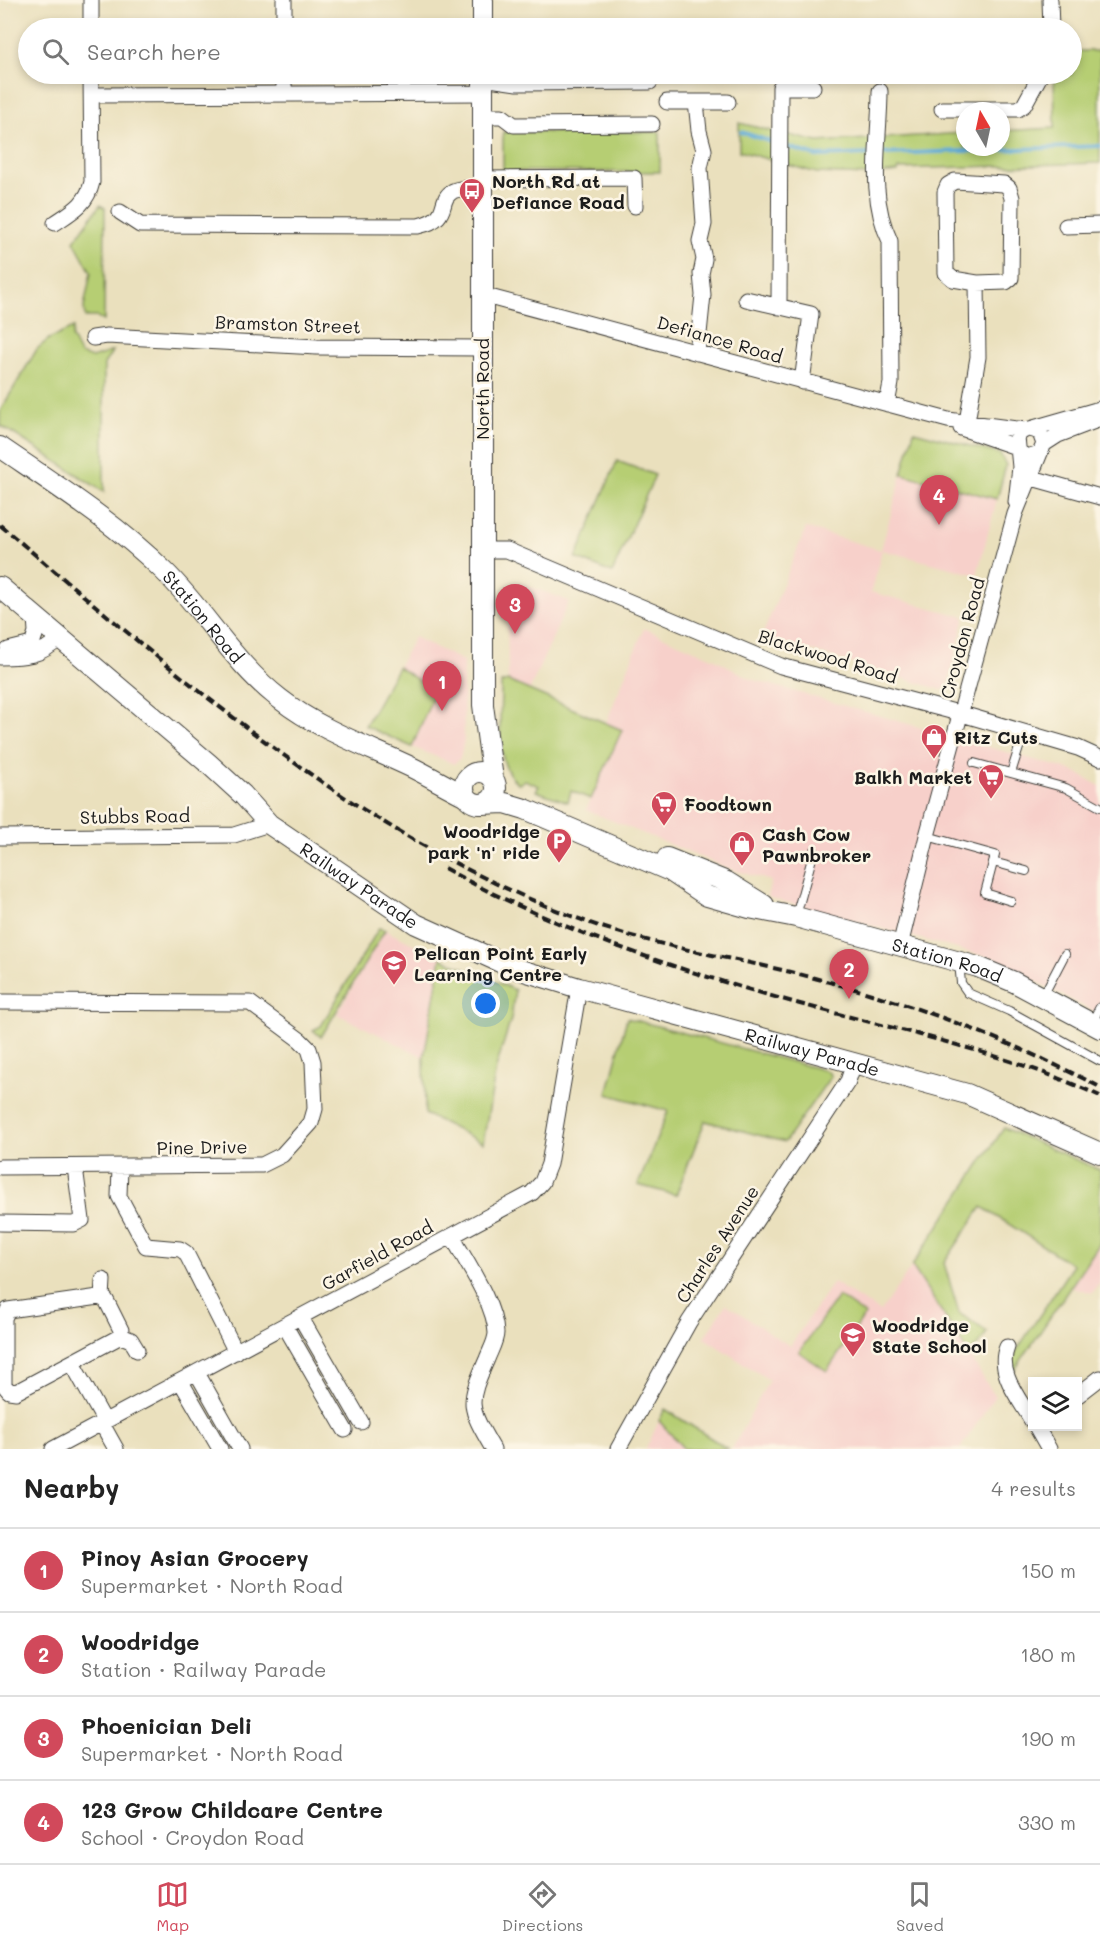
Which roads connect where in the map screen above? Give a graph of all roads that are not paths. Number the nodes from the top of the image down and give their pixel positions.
1 (91, 0) edge
2 (284, 0) edge
3 (483, 0) edge
4 (1050, 0) edge
5 (91, 18) edge
6 (284, 18) edge
7 (483, 18) edge
8 (1051, 18) edge
9 (91, 84) edge
10 (284, 84) edge
11 (447, 84) edge
12 (483, 84) edge
13 (1036, 84) edge
14 (813, 87) dead end
15 (880, 91) dead end
16 (284, 93) junction
17 (92, 95) junction
18 (667, 102) dead end
19 (696, 102) junction
20 (728, 102) dead end
21 (942, 109) dead end
22 (483, 116) junction
23 (652, 124) dead end
24 (482, 184) junction
25 (635, 206) dead end
26 (120, 212) dead end
27 (55, 223) dead end
28 (1100, 225) edge
29 (1066, 226) dead end
30 (977, 283) junction
31 (482, 295) junction
32 (746, 299) dead end
33 (779, 307) junction
34 (93, 338) dead end
35 (482, 348) junction
36 (697, 353) junction
37 (802, 382) junction
38 (887, 404) junction
39 (1100, 409) edge
40 (1100, 419) edge
41 (948, 420) junction
42 (967, 422) junction
43 (1028, 429) junction
44 (0, 447) edge
45 (1042, 448) junction
46 (1018, 450) junction
47 (1032, 478) junction
48 (1100, 497) edge
49 (1015, 514) junction
50 (484, 550) junction
51 (0, 587) edge
52 (35, 617) junction
53 (59, 638) junction
54 (0, 655) edge
55 (483, 705) junction
56 (962, 714) junction
57 (1024, 732) junction
58 (1100, 758) edge
59 (974, 763) dead end
60 (414, 768) junction
61 (1011, 773) junction
62 (471, 774) junction
63 (494, 779) junction
64 (474, 800) junction
65 (1100, 807) edge
66 (269, 824) junction
67 (927, 836) junction
68 (0, 837) edge
69 (814, 851) dead end
70 (993, 862) junction
71 (1026, 871) dead end
72 (728, 882) junction
73 (1011, 901) dead end
74 (723, 902) junction
75 (791, 916) junction
76 (900, 946) junction
77 (1065, 954) dead end
78 (959, 963) junction
79 (579, 988) junction
80 (1042, 997) junction
81 (0, 1002) edge
82 (1097, 1020) edge
83 (1100, 1061) edge
84 (854, 1063) junction
85 (1100, 1154) edge
86 (0, 1167) edge
87 (75, 1167) junction
88 (120, 1167) junction
89 (0, 1223) edge
90 (452, 1236) junction
91 (103, 1280) dead end
92 (102, 1298) junction
93 (4, 1305) edge
94 (301, 1318) junction
95 (285, 1326) junction
96 (121, 1336) junction
97 (1008, 1347) dead end
98 (138, 1350) dead end
99 (236, 1352) junction
100 (72, 1363) junction
101 (197, 1373) junction
102 (1100, 1378) edge
103 (181, 1382) junction
104 (1082, 1391) edge
105 (4, 1397) edge
106 (1028, 1414) edge
107 (361, 1422) dead end
108 (103, 1423) junction
109 (345, 1430) dead end
110 (1038, 1431) edge
111 (53, 1449) edge
112 (116, 1449) edge
113 (220, 1449) edge
114 (240, 1449) edge
115 (493, 1449) edge
116 (618, 1449) edge
117 (1049, 1449) edge

1 - 5 street
2 - 6 street
3 - 7 street
4 - 8 street
9 - 17 street
10 - 16 street
11 - 16 street
12 - 22 street, North Road
13 - 21 street
14 - 33 street
15 - 38 street
16 - 17 street
17 - 27 street
18 - 19 street
19 - 20 street
19 - 36 street
22 - 23 street
22 - 24 street, North Road
24 - 25 street
24 - 26 street
24 - 31 street, North Road
28 - 29 street
30 - 30 street
30 - 42 street
31 - 35 street, North Road
31 - 36 street, Defiance Road
32 - 33 street
33 - 37 street
34 - 35 street, Bramston Street
35 - 50 street, North Road
36 - 37 street, Defiance Road
37 - 38 street, Defiance Road
38 - 41 street, Defiance Road
39 - 43 street, Defiance Road
40 - 45 street
41 - 42 street, Defiance Road
41 - 46 street, Defiance Road
42 - 43 street, Defiance Road
43 - 45 street
43 - 46 street
44 - 60 street, Station Road
45 - 46 street
45 - 47 street, Croydon Road
46 - 49 street, Croydon Road
47 - 48 street
47 - 49 street, Croydon Road
49 - 56 street, Croydon Road
50 - 55 street, North Road
50 - 56 street, Blackwood Road
51 - 52 street, Railway Parade
52 - 53 street, Railway Parade
52 - 54 street
53 - 54 street
53 - 66 street, Railway Parade
55 - 62 street, North Road
55 - 63 street, North Road
56 - 57 street, Blackwood Road
56 - 67 street, Croydon Road
57 - 58 street, Blackwood Road
57 - 61 lane
59 - 61 lane
60 - 62 street, Station Road
60 - 64 street, Station Road
61 - 65 lane
62 - 63 street, Station Road
62 - 64 street, North Road
63 - 64 street
63 - 72 street, Station Road
64 - 74 street, Station Road
66 - 68 street, Stubbs Road
66 - 79 street, Railway Parade
67 - 70 lane
67 - 76 street, Croydon Road
69 - 75 lane
70 - 71 lane
70 - 73 lane
72 - 74 street
72 - 75 street, Station Road
74 - 75 street, Station Road
75 - 76 street, Station Road
76 - 78 street, Station Road
77 - 80 lane
78 - 80 street, Station Road
78 - 83 lane
79 - 84 street, Railway Parade
79 - 90 street, Garfield Road
80 - 82 street, Station Road
81 - 88 street, Pine Drive
84 - 85 street, Railway Parade
84 - 116 street, Charles Avenue
86 - 87 street, Pine Drive
87 - 88 street, Pine Drive
87 - 89 street
88 - 99 street
90 - 94 street, Garfield Road
90 - 115 street
91 - 92 street
92 - 93 street
92 - 96 street
93 - 105 street
94 - 95 street, Garfield Road
94 - 107 street
95 - 99 street, Garfield Road
95 - 109 street
96 - 98 street
96 - 100 street
97 - 106 street
99 - 101 street, Garfield Road
100 - 105 street
100 - 108 street
101 - 103 street, Garfield Road
101 - 114 street
102 - 104 street
103 - 108 street, Garfield Road
103 - 113 street
108 - 111 street, Garfield Road
108 - 112 street
110 - 117 street

